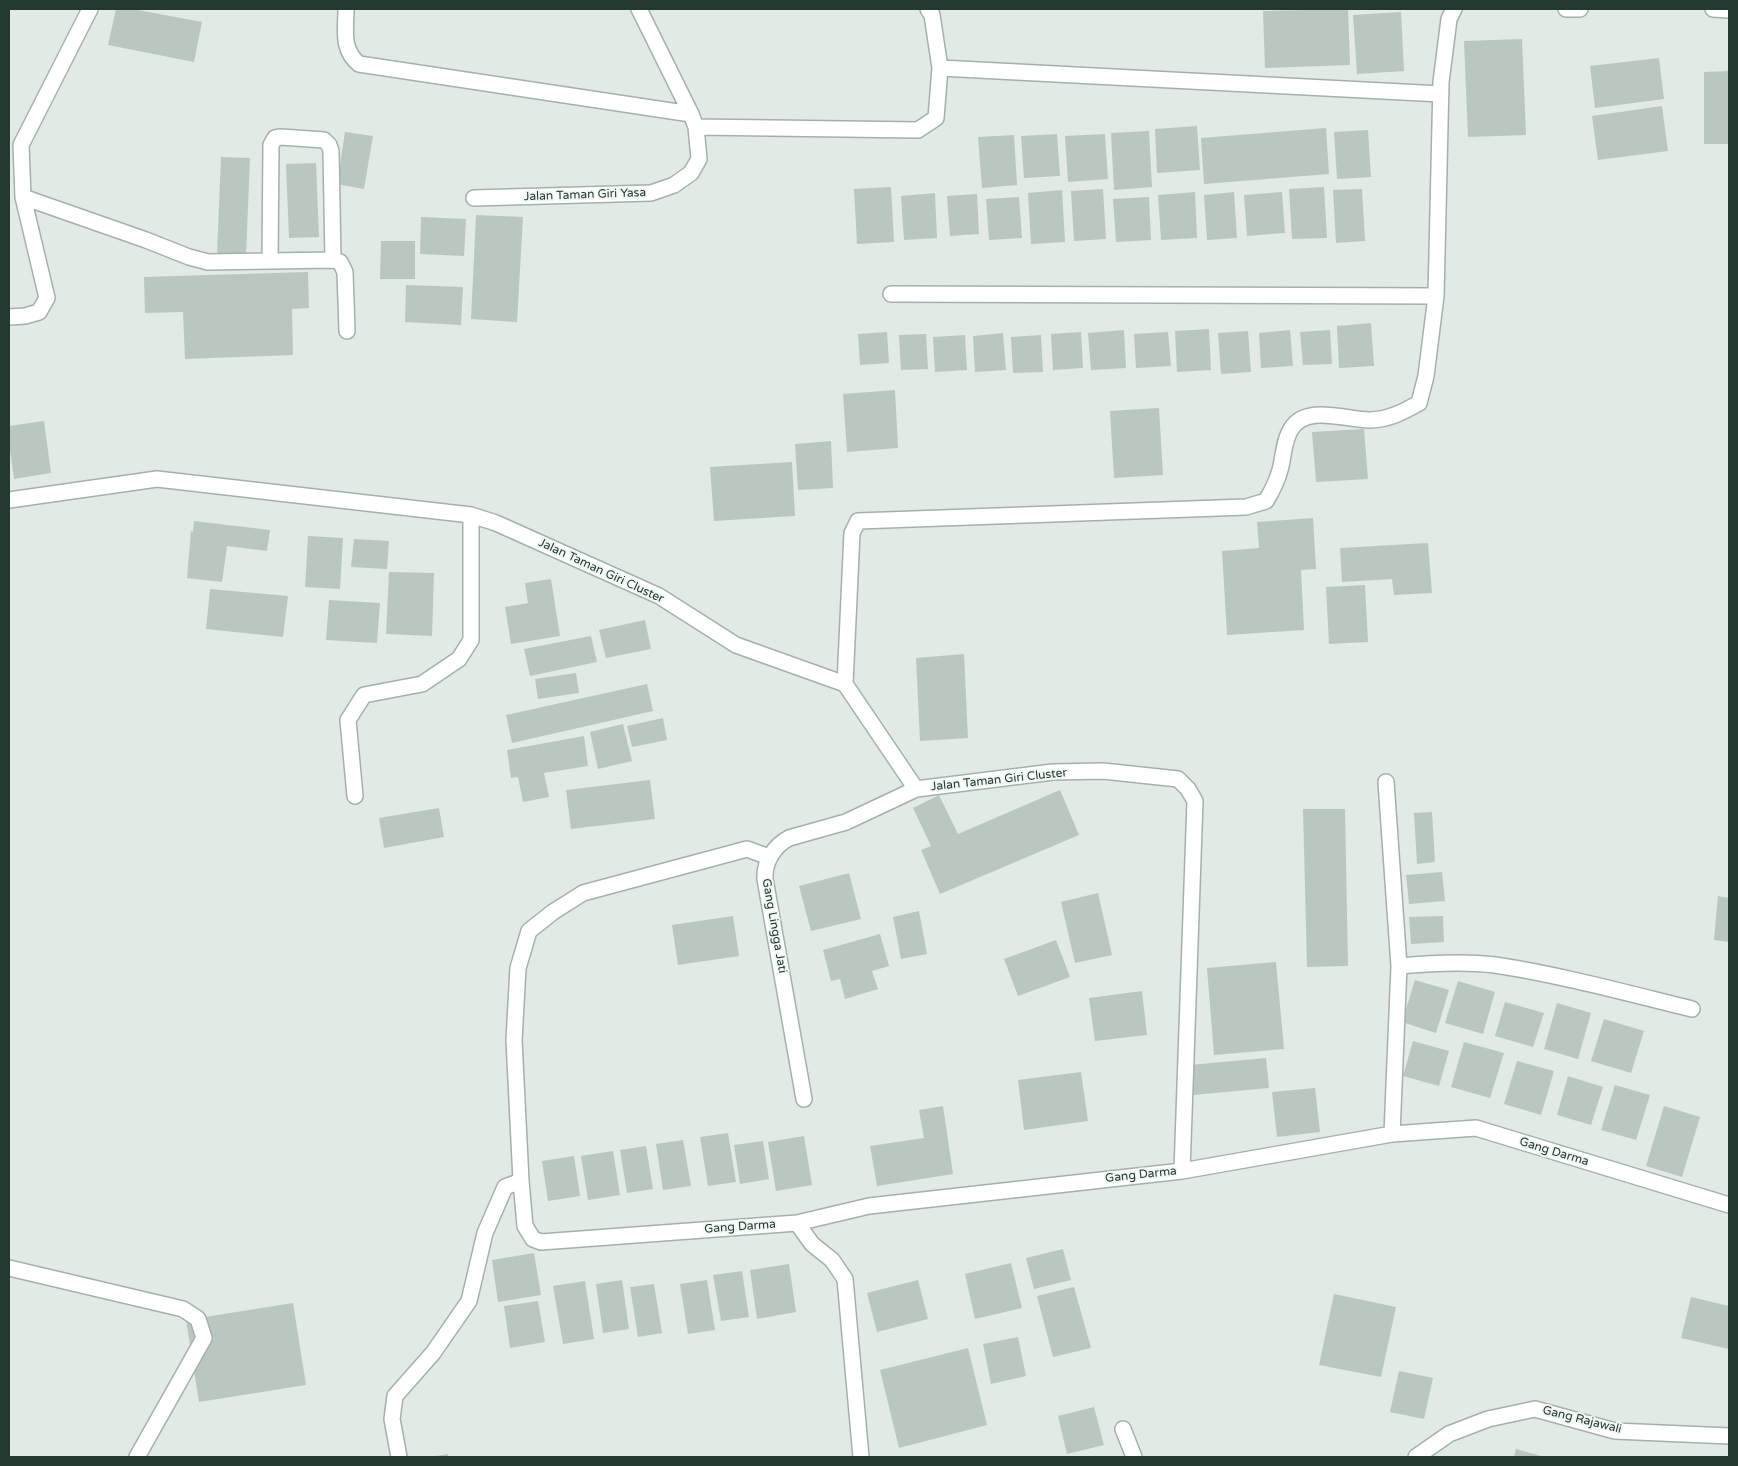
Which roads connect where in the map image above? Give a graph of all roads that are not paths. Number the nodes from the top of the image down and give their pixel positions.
1 (90, 9) edge
2 (346, 9) edge
3 (639, 9) edge
4 (928, 9) edge
5 (1454, 9) edge
6 (1566, 9) edge
7 (1580, 9) edge
8 (1713, 9) edge
9 (1729, 10) edge
10 (940, 68) junction
11 (1441, 94) junction
12 (693, 120) junction
13 (15, 146) edge
14 (22, 198) junction
15 (474, 198) dead end
16 (333, 260) junction
17 (270, 261) junction
18 (891, 294) dead end
19 (1436, 296) junction
20 (9, 317) edge
21 (347, 331) dead end
22 (9, 500) edge
23 (471, 516) junction
24 (845, 684) junction
25 (1386, 782) dead end
26 (916, 790) junction
27 (356, 796) dead end
28 (769, 857) junction
29 (1400, 966) junction
30 (1692, 1009) dead end
31 (804, 1098) dead end
32 (1392, 1134) junction
33 (1182, 1171) junction
34 (521, 1181) junction
35 (1729, 1205) edge
36 (797, 1223) junction
37 (9, 1268) edge
38 (1124, 1429) dead end
39 (1729, 1436) edge
40 (137, 1457) edge
41 (399, 1457) edge
42 (861, 1457) edge
43 (1134, 1457) edge
44 (1416, 1457) edge

1 - 13 street
2 - 12 street
3 - 12 street, Jalan Taman Giri Yasa
4 - 10 street
5 - 11 street
6 - 7 street
8 - 9 street
10 - 11 street
10 - 12 street
11 - 19 street
12 - 15 street, Jalan Taman Giri Yasa
13 - 14 street
14 - 17 street
14 - 20 street
16 - 17 street
16 - 17 street
16 - 21 street
18 - 19 street
19 - 24 street
22 - 23 street, Jalan Taman Giri Cluster
23 - 24 street, Jalan Taman Giri Cluster
23 - 27 street
24 - 26 street, Jalan Taman Giri Cluster
25 - 29 street
26 - 28 street
26 - 33 street, Jalan Taman Giri Cluster
28 - 31 street, Gang Lingga Jati
28 - 34 street
29 - 30 street
29 - 32 street
32 - 33 street, Gang Darma
32 - 35 street, Gang Darma
33 - 36 street, Gang Darma
34 - 36 street, Gang Darma
34 - 41 street
36 - 42 street
37 - 40 street
38 - 43 street
39 - 44 street, Gang Rajawali

